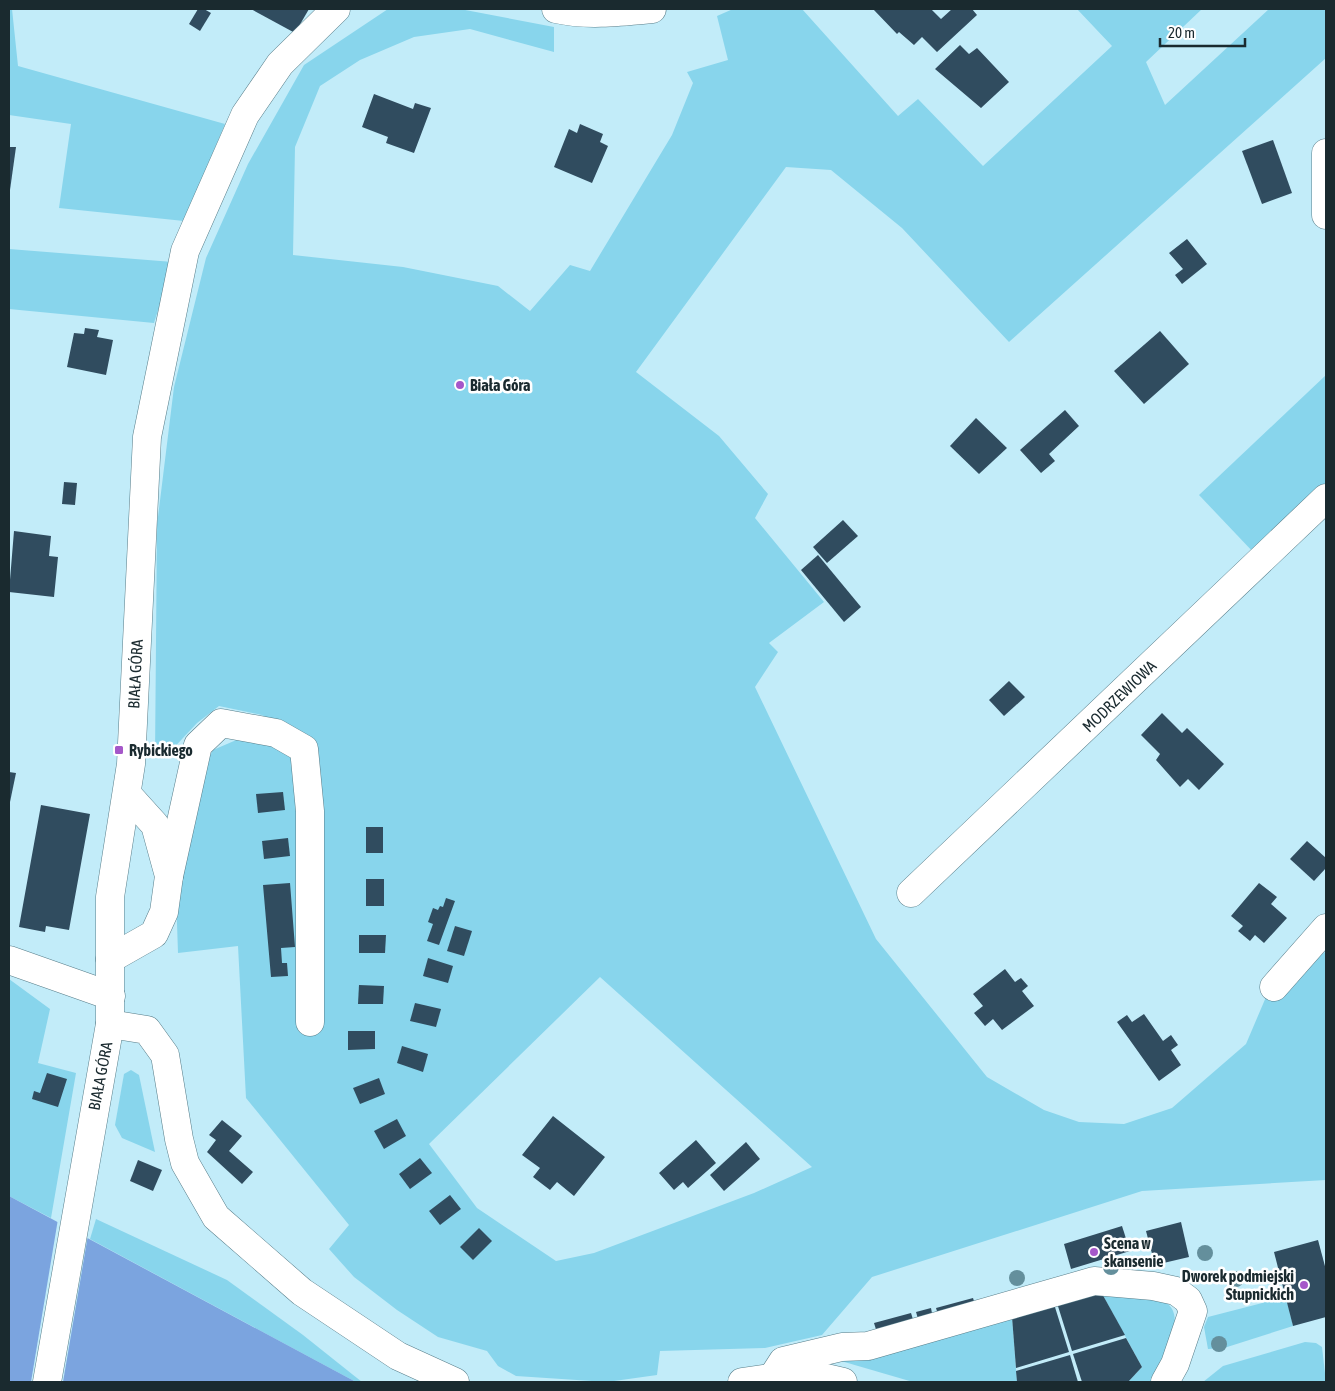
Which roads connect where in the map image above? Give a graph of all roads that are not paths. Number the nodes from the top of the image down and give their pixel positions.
1 (336, 9) edge
2 (556, 9) edge
3 (645, 9) edge
4 (1326, 153) edge
5 (1326, 215) edge
6 (1326, 498) edge
7 (127, 794) junction
8 (169, 876) junction
9 (911, 893) dead end
10 (1326, 928) edge
11 (110, 958) junction
12 (9, 960) edge
13 (1274, 987) dead end
14 (111, 996) junction
15 (310, 1022) dead end
16 (110, 1024) junction
17 (772, 1378) junction
18 (47, 1382) edge
19 (455, 1382) edge
20 (742, 1382) edge
21 (843, 1382) edge
22 (1165, 1382) edge

1 - 7 street, BIAŁA GÓRA
2 - 3 street
4 - 5 street
6 - 9 street, MODRZEWIOWA
7 - 8 street
7 - 11 street, BIAŁA GÓRA
8 - 11 street
8 - 15 street
10 - 13 street
11 - 14 street, BIAŁA GÓRA
12 - 14 street
14 - 16 street, BIAŁA GÓRA
16 - 18 street, BIAŁA GÓRA
16 - 19 street
17 - 20 street
17 - 21 street
17 - 22 street

